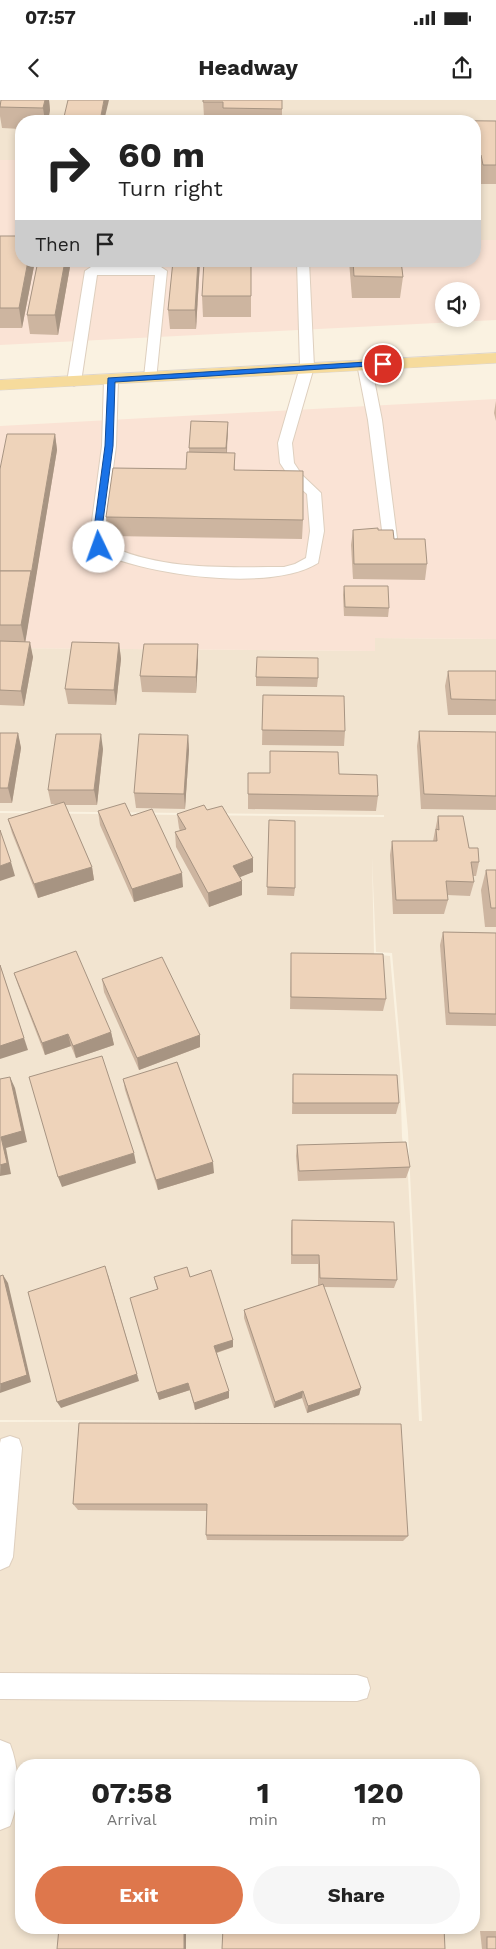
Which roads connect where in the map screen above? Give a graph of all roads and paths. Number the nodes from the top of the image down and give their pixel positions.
1 (303, 267) edge
2 (496, 358) edge
3 (364, 364) junction
4 (307, 367) junction
5 (151, 377) junction
6 (111, 380) junction
7 (74, 382) junction
8 (0, 385) edge
9 (390, 538) edge
10 (10, 1448) dead end
11 (0, 1557) edge
12 (0, 1686) edge
13 (357, 1688) dead end
14 (0, 1754) edge
15 (0, 1816) edge

1 - 4 lane
2 - 3 main road
3 - 4 main road
3 - 9 lane
4 - 5 main road
4 - 6 lane
5 - 6 main road
5 - 7 lane
6 - 7 main road
7 - 8 main road
10 - 11 lane
12 - 13 lane
14 - 15 lane

